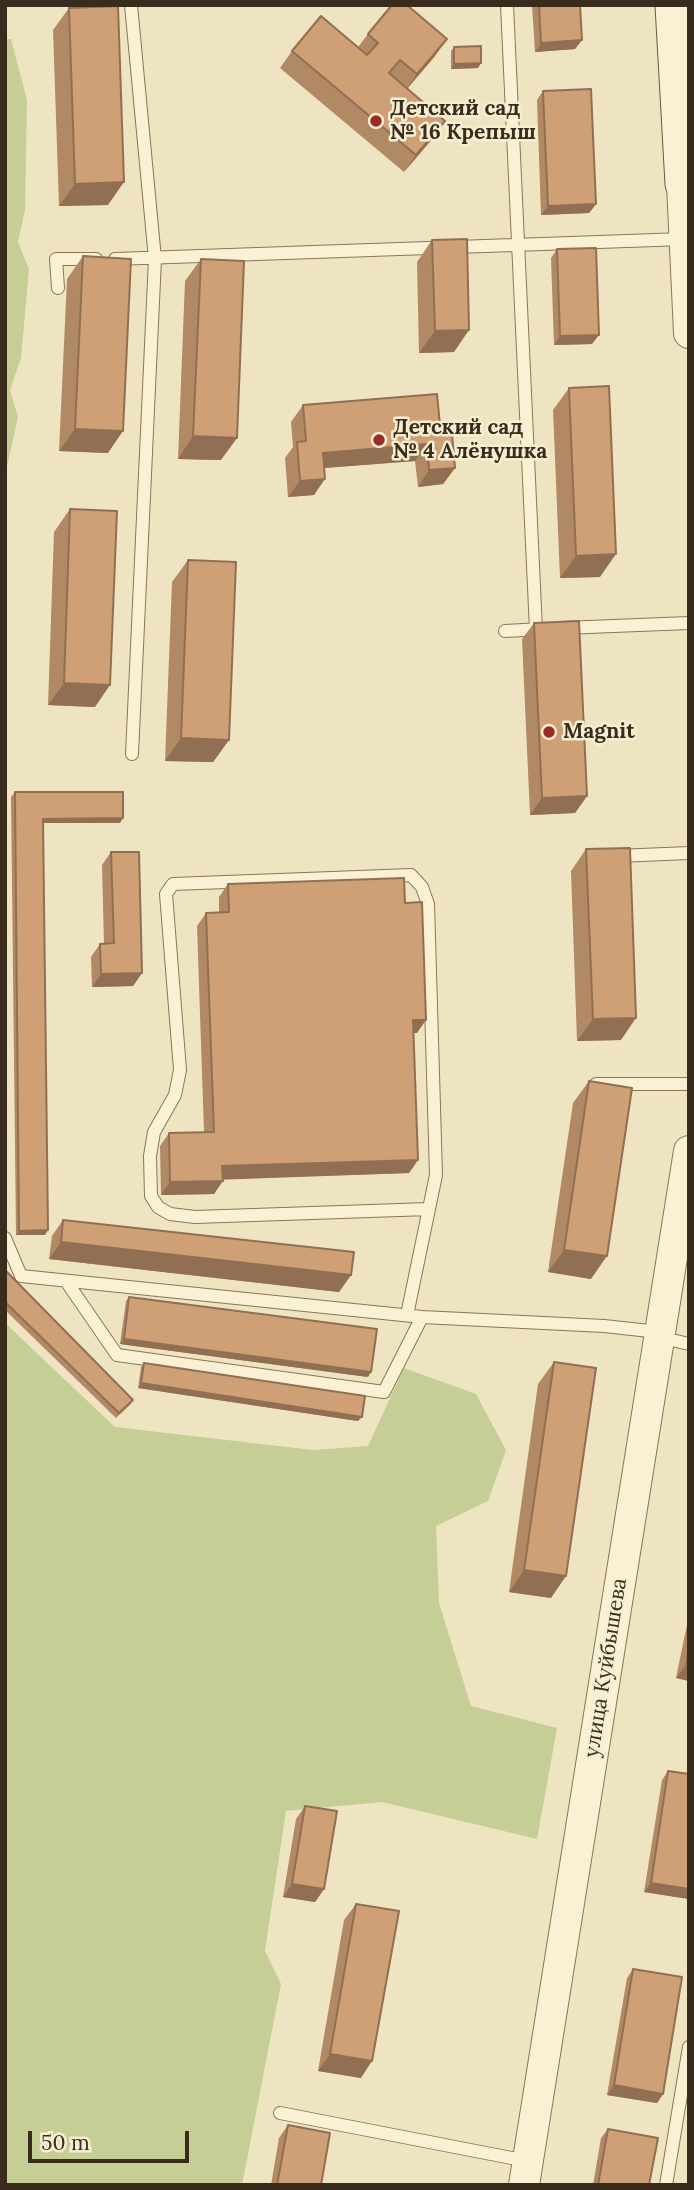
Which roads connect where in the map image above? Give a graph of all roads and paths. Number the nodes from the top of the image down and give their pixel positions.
1 (131, 5) edge
2 (507, 5) edge
3 (672, 5) edge
4 (685, 183) edge
5 (685, 239) junction
6 (519, 246) junction
7 (155, 259) junction
8 (58, 288) dead end
9 (689, 333) edge
10 (689, 623) edge
11 (536, 630) junction
12 (505, 631) dead end
13 (132, 754) dead end
14 (689, 853) edge
15 (599, 856) edge
16 (596, 1084) edge
17 (689, 1084) edge
18 (689, 1151) edge
19 (429, 1209) junction
20 (5, 1238) edge
21 (66, 1281) junction
22 (407, 1315) junction
23 (422, 1317) junction
24 (659, 1335) junction
25 (689, 1344) edge
26 (689, 2047) edge
27 (280, 2113) dead end
28 (526, 2173) edge
29 (666, 2185) edge

1 - 7 lane
2 - 6 lane
3 - 4 main road
4 - 5 street
5 - 6 lane
5 - 9 street
6 - 7 lane
6 - 11 lane
7 - 8 lane
7 - 13 lane
10 - 11 lane
11 - 12 lane
14 - 15 lane
16 - 17 lane
18 - 24 street, улица Куйбышева
19 - 19 lane
19 - 22 lane
20 - 21 lane
21 - 22 lane
21 - 23 lane
22 - 23 lane
23 - 24 lane
24 - 25 lane
24 - 28 street, улица Куйбышева
26 - 29 lane
27 - 28 lane

